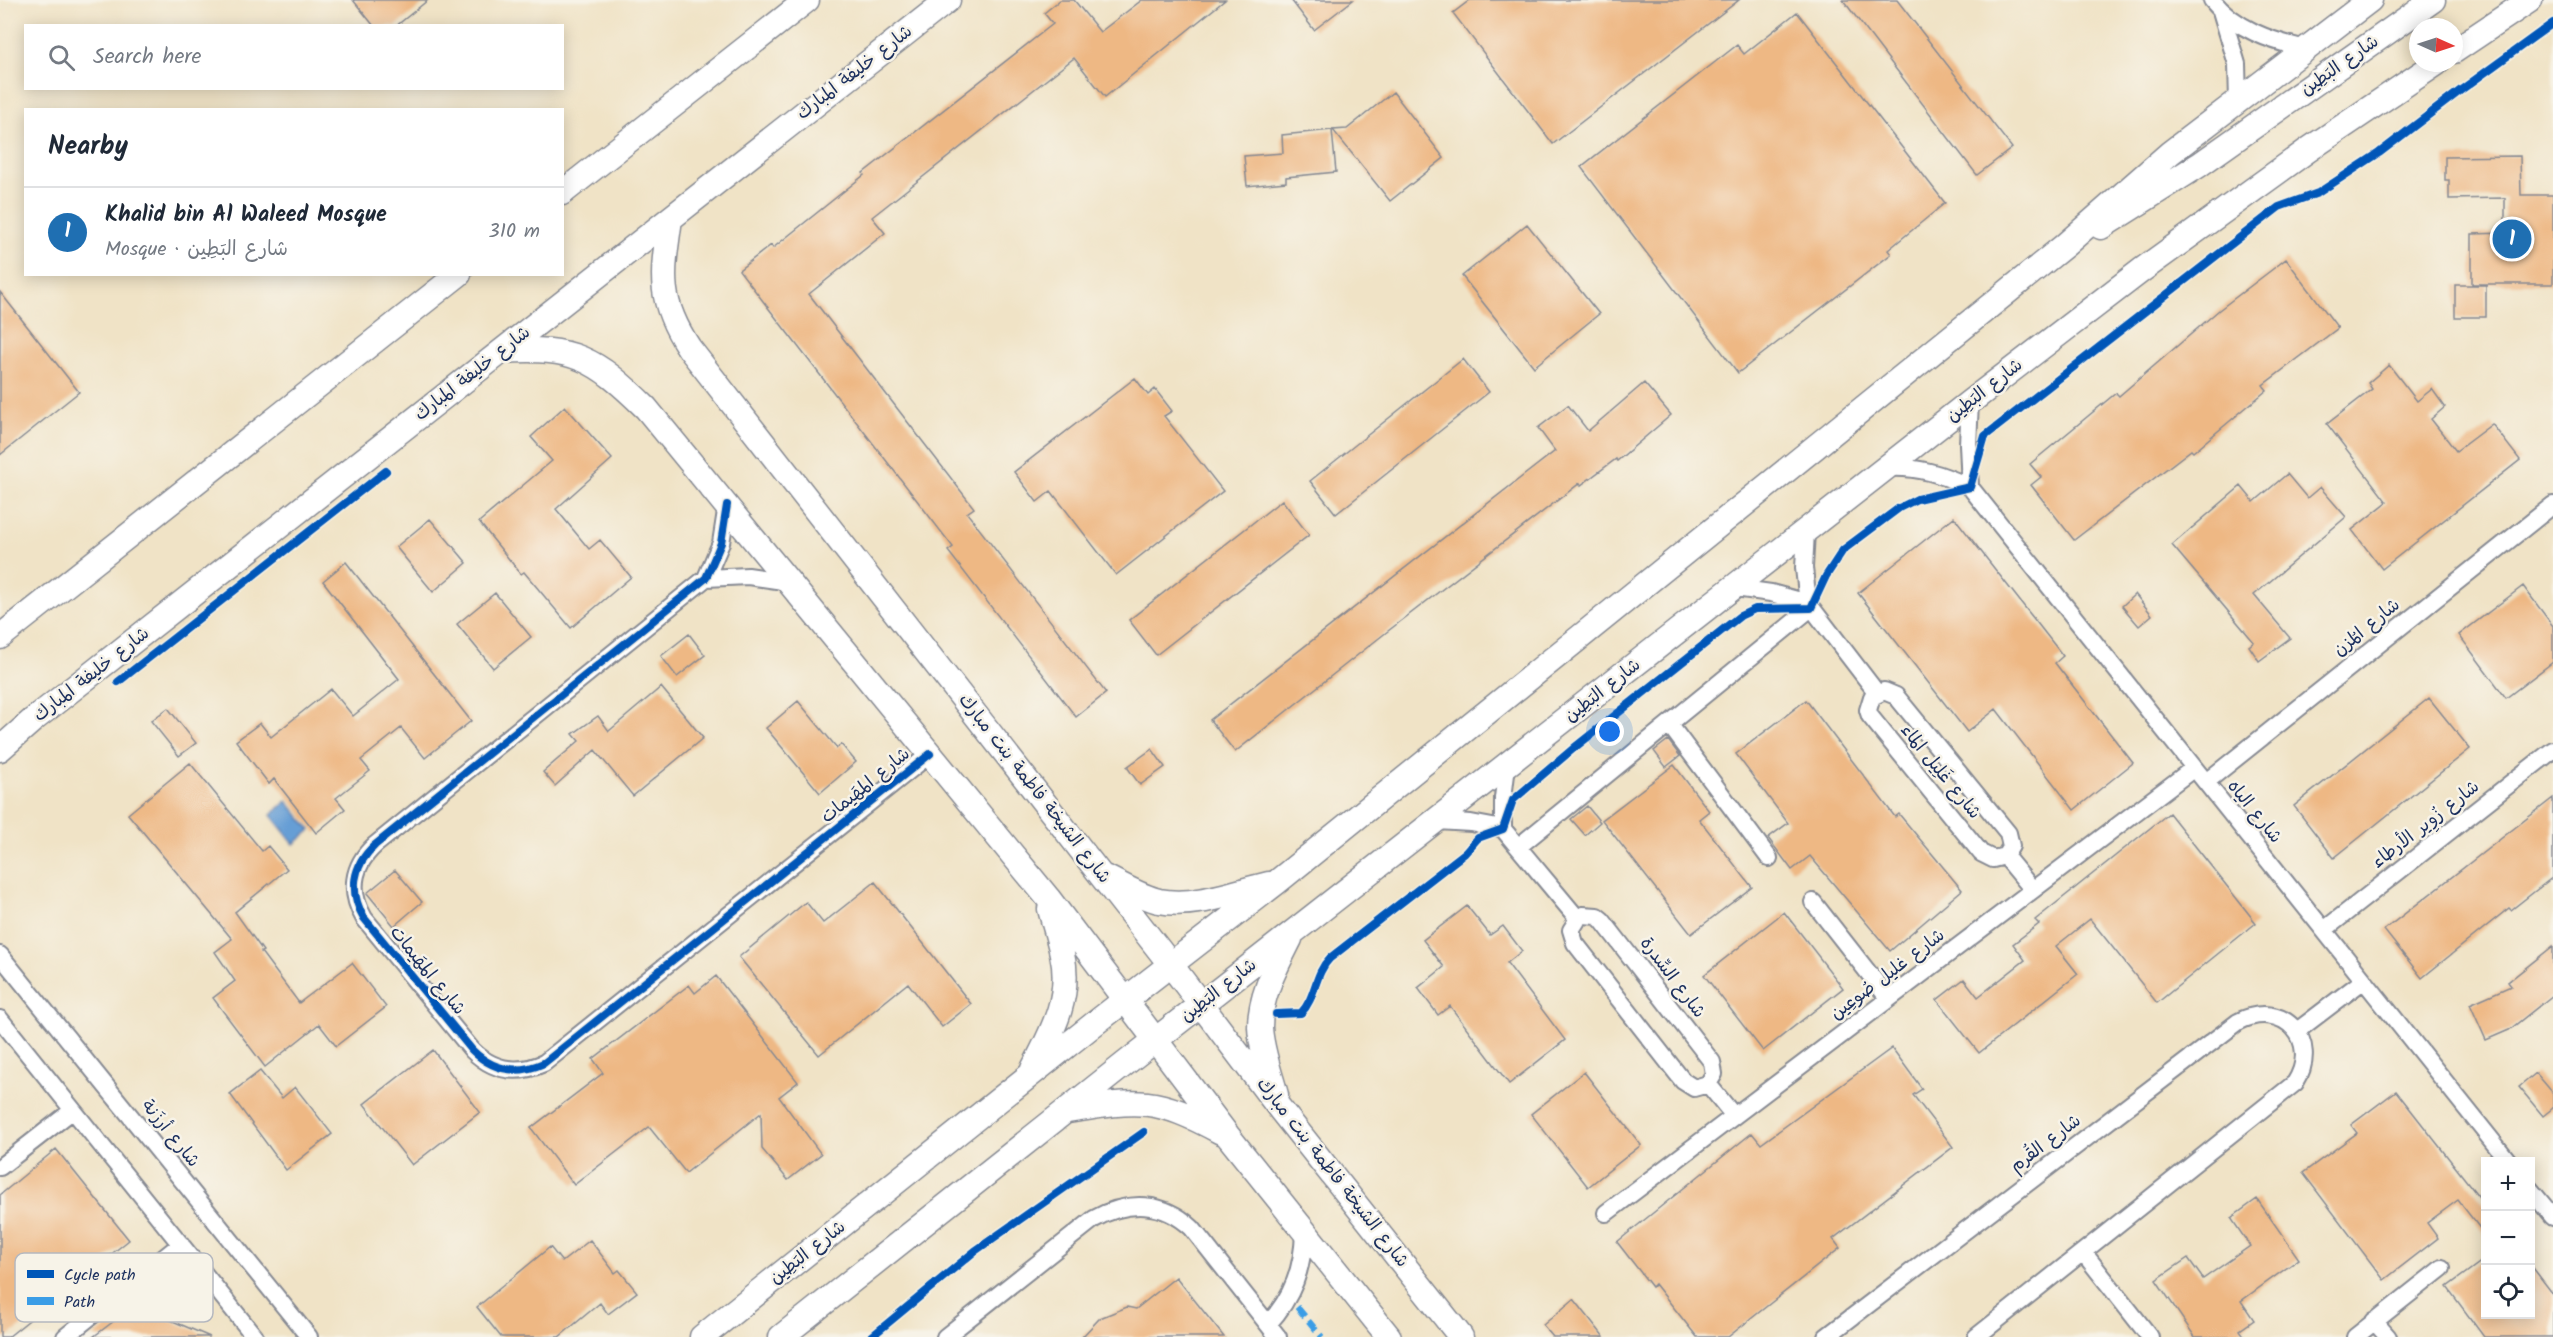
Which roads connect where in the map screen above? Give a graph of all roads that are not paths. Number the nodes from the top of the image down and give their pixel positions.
1 (807, 0) edge
2 (948, 0) edge
3 (2370, 0) edge
4 (2433, 0) edge
5 (2530, 0) edge
6 (2217, 5) edge
7 (2463, 45) edge
8 (2306, 49) junction
9 (2424, 72) edge
10 (2238, 101) junction
11 (564, 191) edge
12 (670, 219) junction
13 (2064, 246) junction
14 (456, 276) edge
15 (502, 351) junction
16 (1970, 402) junction
17 (1886, 468) junction
18 (1970, 487) junction
19 (727, 505) junction
20 (2553, 505) edge
21 (1806, 531) junction
22 (706, 578) junction
23 (790, 582) junction
24 (1735, 588) junction
25 (1810, 606) junction
26 (0, 637) edge
27 (1877, 693) junction
28 (1669, 724) junction
29 (0, 749) edge
30 (2553, 750) edge
31 (930, 754) junction
32 (1507, 766) junction
33 (2194, 768) junction
34 (2206, 782) junction
35 (1437, 821) junction
36 (1503, 829) junction
37 (1518, 847) junction
38 (2005, 856) junction
39 (1769, 858) dead end
40 (1101, 876) junction
41 (1278, 882) junction
42 (2033, 890) junction
43 (1048, 898) junction
44 (1813, 902) dead end
45 (1578, 919) junction
46 (2324, 930) junction
47 (1293, 934) junction
48 (0, 956) edge
49 (1171, 964) junction
50 (2364, 980) junction
51 (1889, 999) junction
52 (1124, 1002) junction
53 (1201, 1005) junction
54 (0, 1019) edge
55 (2297, 1031) junction
56 (1154, 1041) junction
57 (1028, 1079) junction
58 (1708, 1084) junction
59 (1280, 1109) junction
60 (73, 1110) junction
61 (1065, 1111) junction
62 (1734, 1116) junction
63 (1228, 1137) junction
64 (2506, 1157) edge
65 (0, 1167) edge
66 (2535, 1195) edge
67 (1606, 1213) dead end
68 (2553, 1217) edge
69 (1304, 1232) junction
70 (181, 1244) junction
71 (2084, 1252) junction
72 (170, 1253) edge
73 (188, 1253) edge
74 (2442, 1268) dead end
75 (213, 1284) edge
76 (2374, 1321) junction
77 (84, 1322) edge
78 (1273, 1330) edge
79 (784, 1336) edge
80 (65, 1337) edge
81 (255, 1337) edge
82 (309, 1337) edge
83 (702, 1337) edge
84 (945, 1337) edge
85 (1389, 1337) edge
86 (1461, 1337) edge
87 (1826, 1337) edge
88 (1976, 1337) edge
89 (2150, 1337) edge
90 (2355, 1337) edge
91 (2388, 1337) edge

1 - 11 main road
2 - 12 main road, شارع خليفة المبارك
3 - 8 main road, شارع البَطِين
4 - 13 main road, شارع البَطِين
5 - 7 main road
6 - 8 street
6 - 10 street
8 - 10 main road, شارع البَطِين
9 - 16 main road, شارع البَطِين
10 - 13 main road, شارع البَطِين
12 - 15 main road, شارع خليفة المبارك
12 - 40 main road, شارع الشيخة فاطمة بنت مبارك
13 - 41 main road, شارع البَطِين
14 - 26 main road
15 - 19 main road
15 - 29 main road, شارع خليفة المبارك
16 - 17 main road, شارع البَطِين
16 - 18 street
17 - 18 street, شارع الياه
17 - 21 main road, شارع البَطِين
18 - 33 street, شارع الياه
19 - 22 street, شارع المهَيمات
19 - 23 main road
20 - 34 street, شارع المُزن
21 - 24 main road, شارع البَطِين
21 - 25 street
22 - 23 street
22 - 31 street, شارع المهَيمات
23 - 31 main road
24 - 25 street
24 - 32 main road, شارع البَطِين
25 - 27 street, شارع غَلِيل الماء
25 - 28 street
27 - 38 street, شارع غَلِيل الماء
27 - 38 street, شارع غَلِيل الماء
28 - 37 street
28 - 39 street
30 - 46 street, شارع زُوِير الأرطاء
31 - 43 main road
32 - 35 main road, شارع البَطِين
32 - 36 street
33 - 34 street, شارع الياه
33 - 42 street, شارع غليل صُوعِين
34 - 46 street, شارع الياه
35 - 36 street
35 - 47 main road, شارع البَطِين
36 - 37 street
37 - 45 street
38 - 42 street
40 - 41 main road
40 - 49 main road, شارع الشيخة فاطمة بنت مبارك
41 - 49 main road, شارع البَطِين
42 - 51 street, شارع غليل صُوعِين
43 - 52 main road
43 - 57 main road
44 - 51 street
45 - 58 street
45 - 58 street, شارع السِّدرة
46 - 50 street, شارع الياه
47 - 53 main road, شارع البَطِين
47 - 59 main road
48 - 82 street, شارع أرزَنة
49 - 52 main road, شارع البَطِين
49 - 53 main road, شارع الشيخة فاطمة بنت مبارك
50 - 55 street
50 - 64 street, شارع الياه
51 - 62 street, شارع غليل صُوعِين
52 - 56 main road
52 - 57 main road, شارع البَطِين
53 - 56 main road, شارع البَطِين
53 - 59 main road, شارع الشيخة فاطمة بنت مبارك
54 - 60 street
55 - 71 street
55 - 87 street, شارع القُرم
56 - 61 main road, شارع البَطِين
56 - 63 main road
57 - 83 main road, شارع البَطِين
58 - 62 street
59 - 86 main road, شارع الشيخة فاطمة بنت مبارك
60 - 65 street
60 - 70 street
61 - 63 main road
61 - 79 main road, شارع البَطِين
62 - 67 street, شارع غليل صُوعِين
63 - 69 main road
66 - 68 street
69 - 78 street
69 - 85 main road
70 - 72 street
70 - 73 street
71 - 88 street
71 - 89 street
74 - 76 street
75 - 81 street
76 - 90 street
76 - 91 street
77 - 80 street
78 - 84 street

